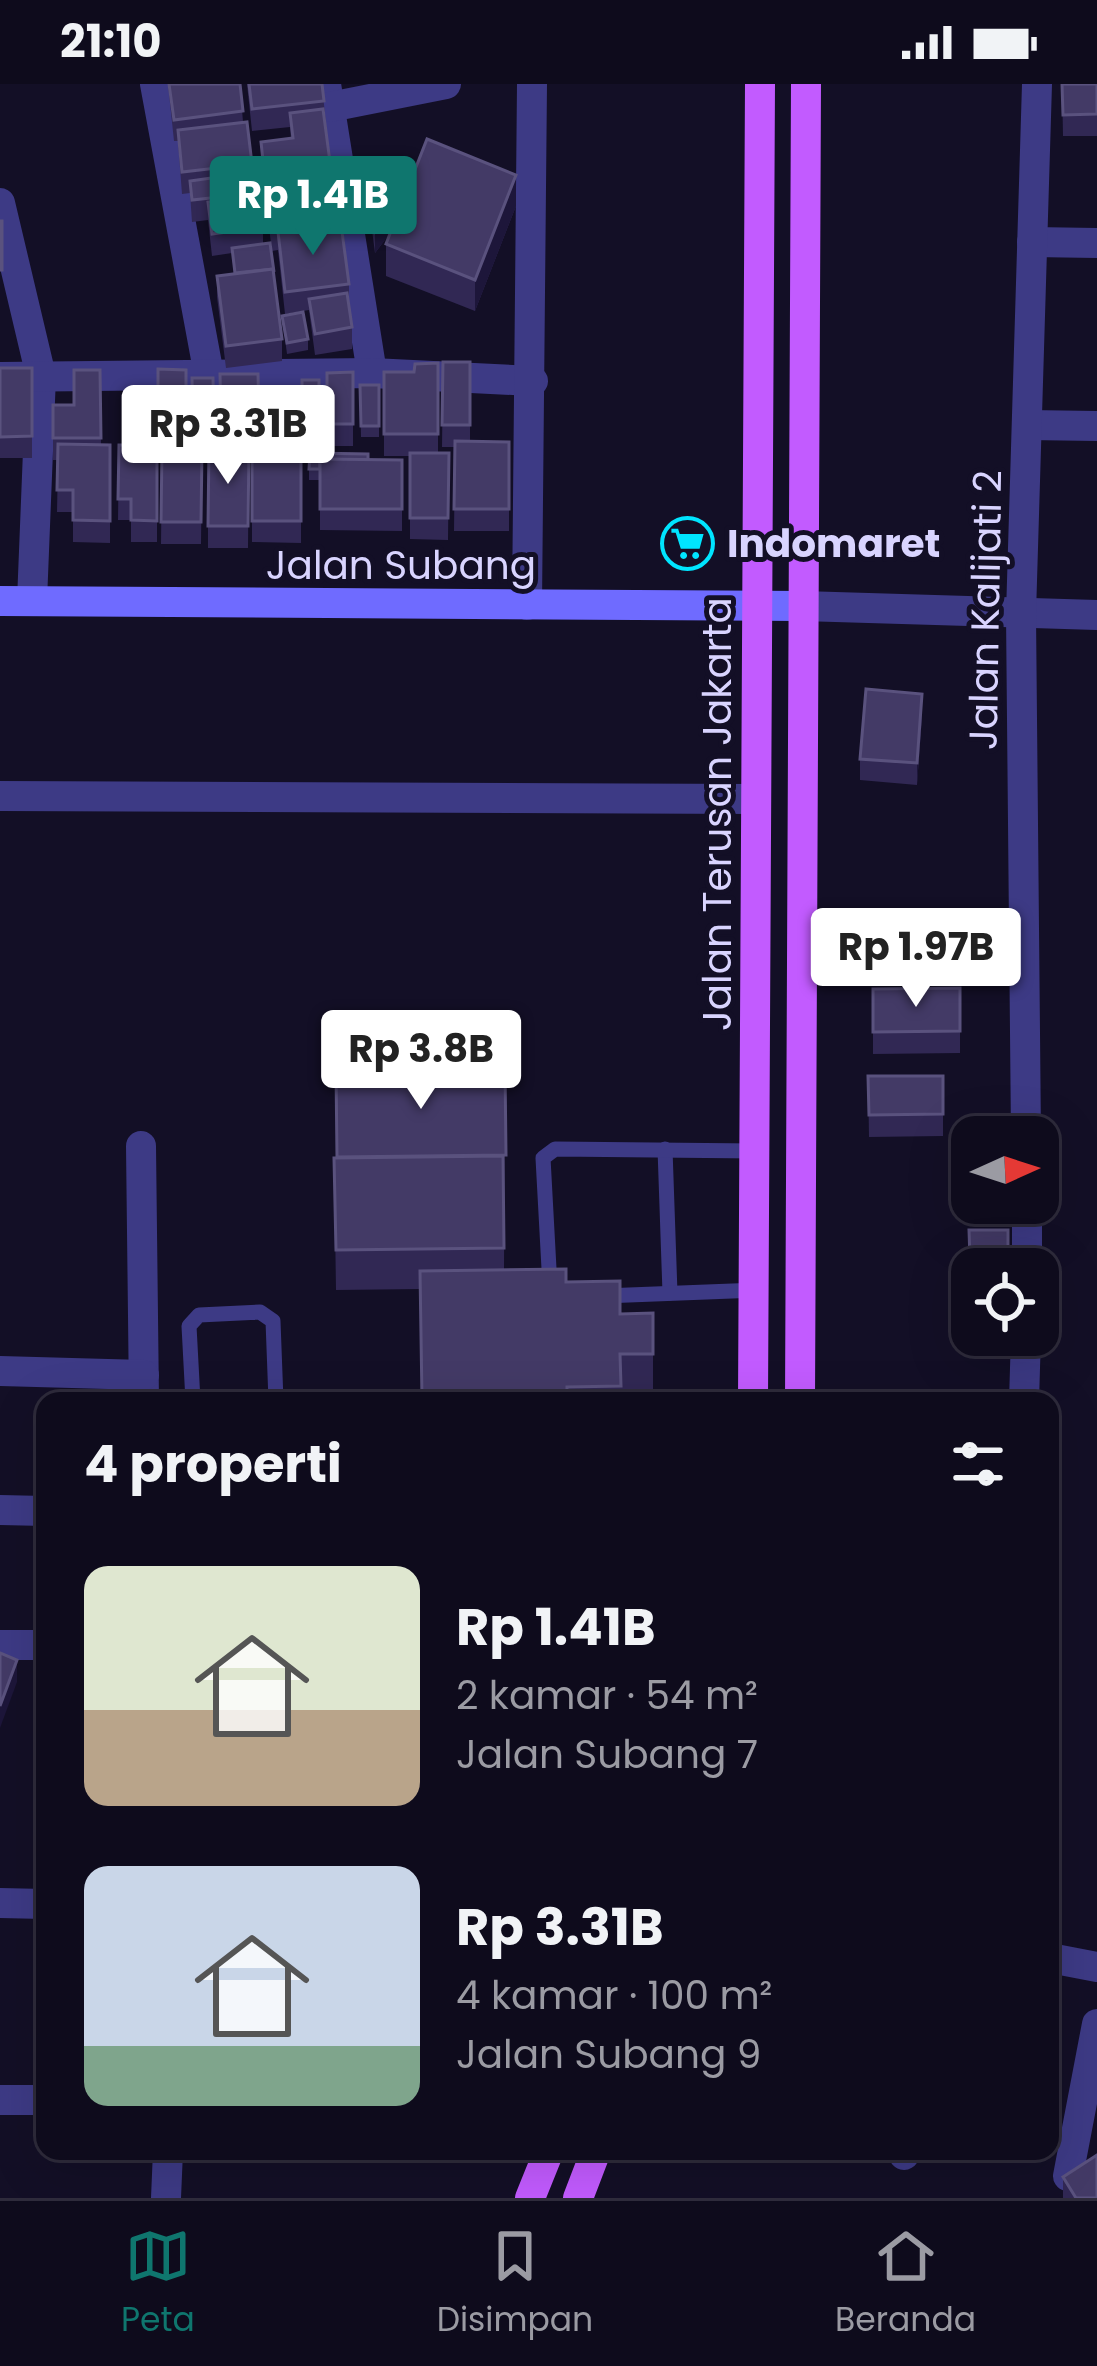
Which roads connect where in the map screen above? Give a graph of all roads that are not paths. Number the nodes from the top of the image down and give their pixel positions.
1 (446, 84) edge
2 (532, 84) edge
3 (760, 84) edge
4 (806, 84) edge
5 (1037, 84) edge
6 (163, 85) edge
7 (328, 95) edge
8 (1, 214) edge
9 (1032, 242) junction
10 (1097, 243) edge
11 (372, 373) junction
12 (208, 375) junction
13 (0, 376) edge
14 (41, 376) junction
15 (533, 381) junction
16 (1027, 425) junction
17 (1097, 426) edge
18 (0, 601) edge
19 (32, 601) junction
20 (527, 605) junction
21 (802, 606) junction
22 (757, 608) junction
23 (1021, 614) junction
24 (1097, 615) edge
25 (0, 796) edge
26 (754, 799) junction
27 (1026, 1116) edge
28 (141, 1146) dead end
29 (665, 1149) junction
30 (756, 1151) junction
31 (758, 1290) junction
32 (670, 1293) junction
33 (581, 1298) edge
34 (559, 1299) edge
35 (1025, 1356) edge
36 (0, 1371) edge
37 (144, 1388) edge
38 (193, 1392) edge
39 (276, 1392) edge
40 (753, 1392) edge
41 (800, 1392) edge
42 (1024, 1392) edge
43 (0, 1510) edge
44 (36, 1511) edge
45 (0, 1645) edge
46 (36, 1645) edge
47 (0, 1903) edge
48 (36, 1904) edge
49 (1059, 1960) edge
50 (1097, 1967) edge
51 (1097, 2024) edge
52 (0, 2100) edge
53 (36, 2100) edge
54 (168, 2160) edge
55 (545, 2160) edge
56 (593, 2160) edge
57 (1068, 2176) edge
58 (166, 2198) edge
59 (530, 2198) edge
60 (578, 2198) edge

1 - 7 street
2 - 15 street
3 - 22 main road, Jalan Terusan Jakarta
4 - 21 main road
5 - 9 street, Jalan Kalijati 2
6 - 12 street
7 - 11 street
8 - 14 street
9 - 10 street
9 - 16 street, Jalan Kalijati 2
11 - 12 street
11 - 15 street
12 - 14 street
13 - 14 street
14 - 19 street
15 - 20 street
16 - 17 street
16 - 23 street, Jalan Kalijati 2
18 - 19 street, Jalan Subang
19 - 20 street, Jalan Subang
20 - 22 street, Jalan Subang
21 - 22 street, Jalan Subang
21 - 23 street
21 - 41 main road
22 - 26 main road, Jalan Terusan Jakarta
23 - 24 street
23 - 27 street, Jalan Kalijati 2
25 - 26 street
26 - 30 main road, Jalan Terusan Jakarta
28 - 37 street
29 - 30 lane
29 - 32 lane
29 - 34 lane
30 - 31 main road, Jalan Terusan Jakarta
31 - 32 lane
31 - 40 main road, Jalan Terusan Jakarta
32 - 33 lane
35 - 42 street
36 - 37 street
38 - 39 lane
43 - 44 street
45 - 46 street
47 - 48 street
49 - 50 street
51 - 57 street
52 - 53 street
54 - 58 street
55 - 59 main road
56 - 60 main road

